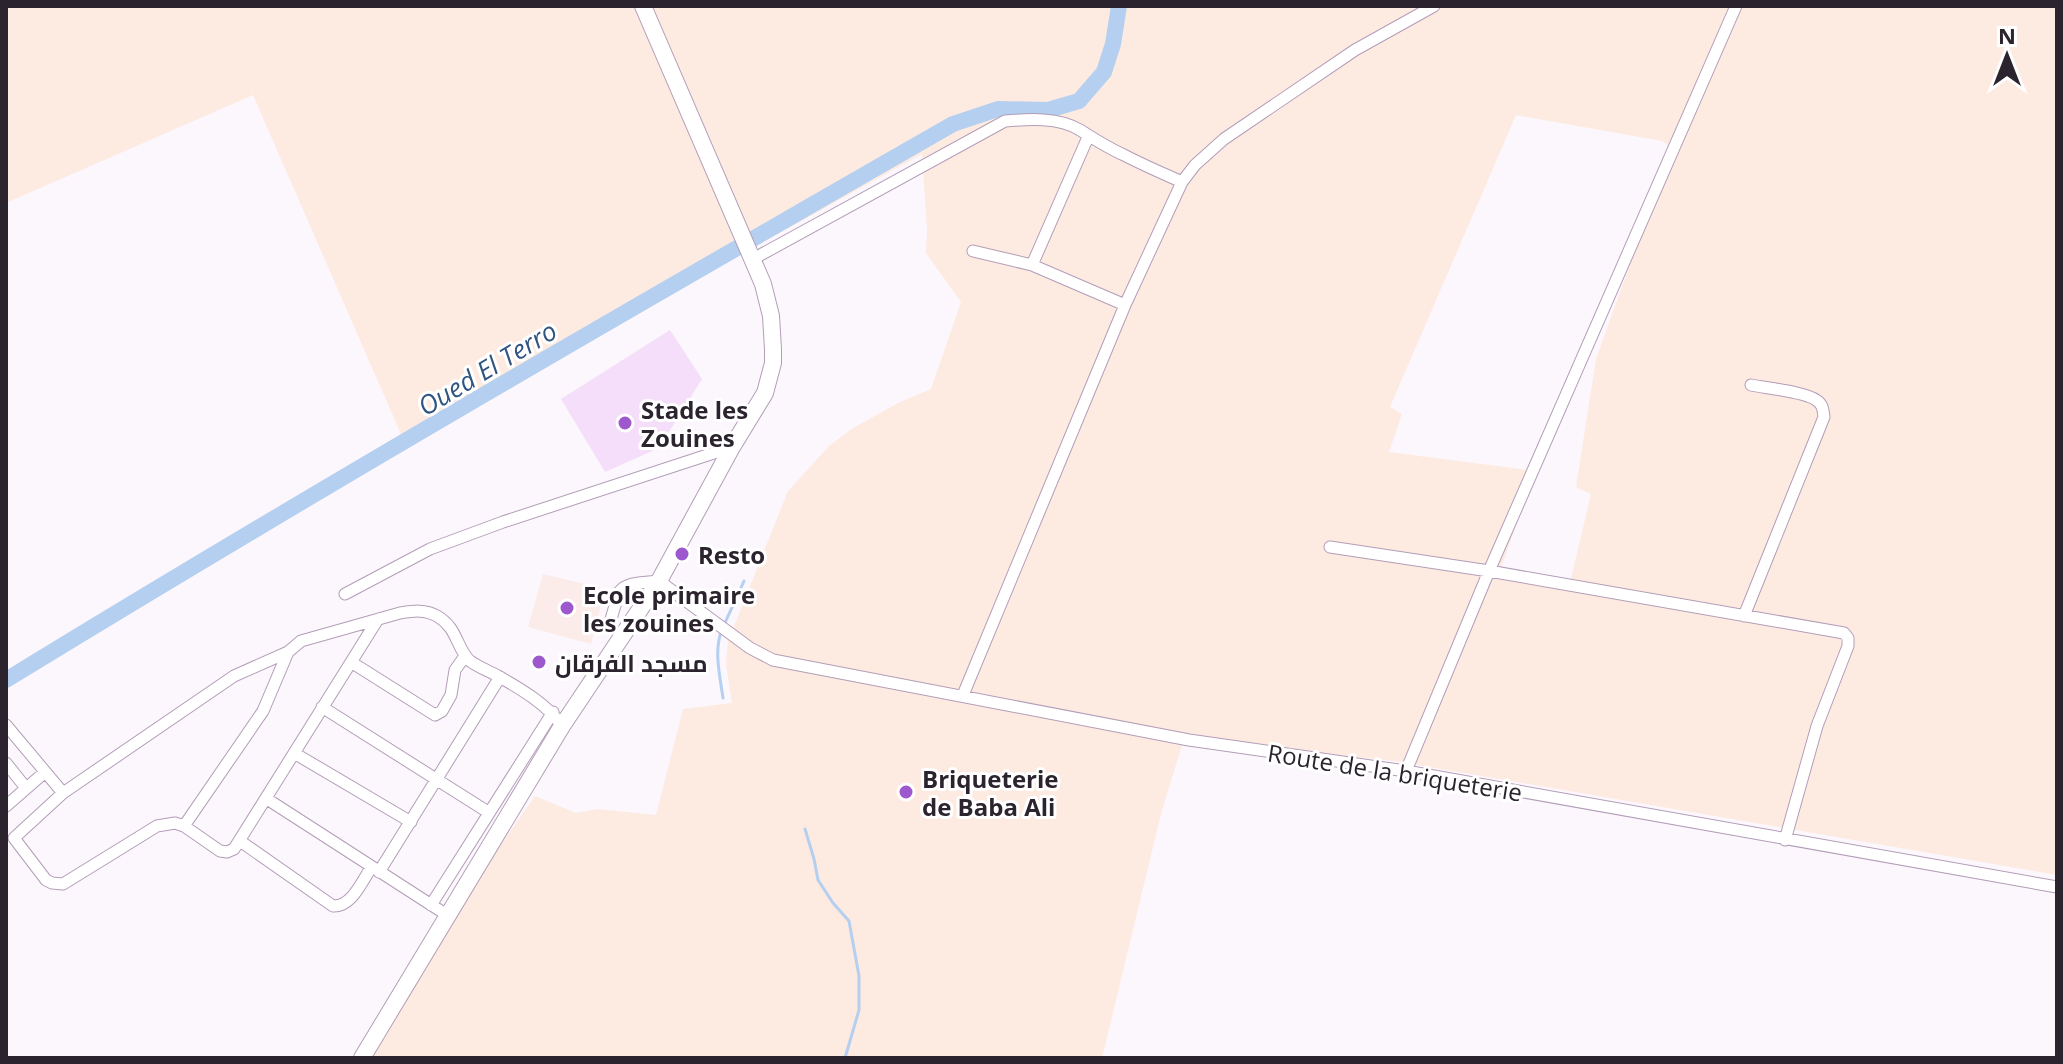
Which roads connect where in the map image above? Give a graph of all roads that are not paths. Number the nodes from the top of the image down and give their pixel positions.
1 (643, 6) edge
2 (1434, 6) edge
3 (1736, 6) edge
4 (1088, 137) junction
5 (1182, 182) junction
6 (749, 251) junction
7 (973, 251) dead end
8 (1032, 265) junction
9 (1125, 305) junction
10 (1751, 385) dead end
11 (732, 447) junction
12 (1330, 547) dead end
13 (1489, 571) junction
14 (659, 581) junction
15 (345, 594) dead end
16 (1744, 616) junction
17 (378, 619) junction
18 (609, 626) dead end
19 (288, 652) junction
20 (465, 656) junction
21 (351, 662) junction
22 (500, 677) junction
23 (963, 695) junction
24 (322, 707) junction
25 (557, 719) junction
26 (6, 725) edge
27 (294, 753) junction
28 (6, 763) edge
29 (1406, 771) junction
30 (45, 772) junction
31 (435, 780) junction
32 (26, 788) junction
33 (63, 793) junction
34 (267, 799) junction
35 (6, 806) edge
36 (488, 812) junction
37 (411, 822) junction
38 (184, 826) junction
39 (10, 833) edge
40 (1785, 840) junction
41 (240, 841) junction
42 (375, 870) junction
43 (2057, 887) edge
44 (431, 905) junction
45 (447, 915) junction
46 (362, 1058) edge

1 - 6 main road
2 - 5 street
3 - 13 street
4 - 5 street
4 - 6 street
4 - 8 street
5 - 9 street
6 - 11 main road
7 - 8 street
8 - 9 street
9 - 23 street
10 - 16 street
11 - 14 main road
11 - 15 street
12 - 13 street
13 - 16 street
13 - 29 street
14 - 18 street
14 - 23 street, Route de la briqueterie
14 - 25 main road
16 - 40 street
17 - 19 street
17 - 20 street
17 - 21 street
19 - 33 street
19 - 38 street
20 - 21 street
20 - 22 street
21 - 24 street
22 - 25 street
22 - 31 street
23 - 29 street, Route de la briqueterie
24 - 27 street
24 - 31 street
25 - 36 street
25 - 45 main road
26 - 30 street
27 - 34 street
27 - 37 street
28 - 32 street
29 - 40 street, Route de la briqueterie
30 - 32 street
30 - 33 street
31 - 36 street
31 - 37 street
32 - 35 street
33 - 39 street
34 - 41 street
34 - 42 street
36 - 44 street
37 - 42 street
38 - 39 street
38 - 41 street
40 - 43 street, Route de la briqueterie
41 - 42 street
42 - 44 street
44 - 45 street
45 - 46 main road

